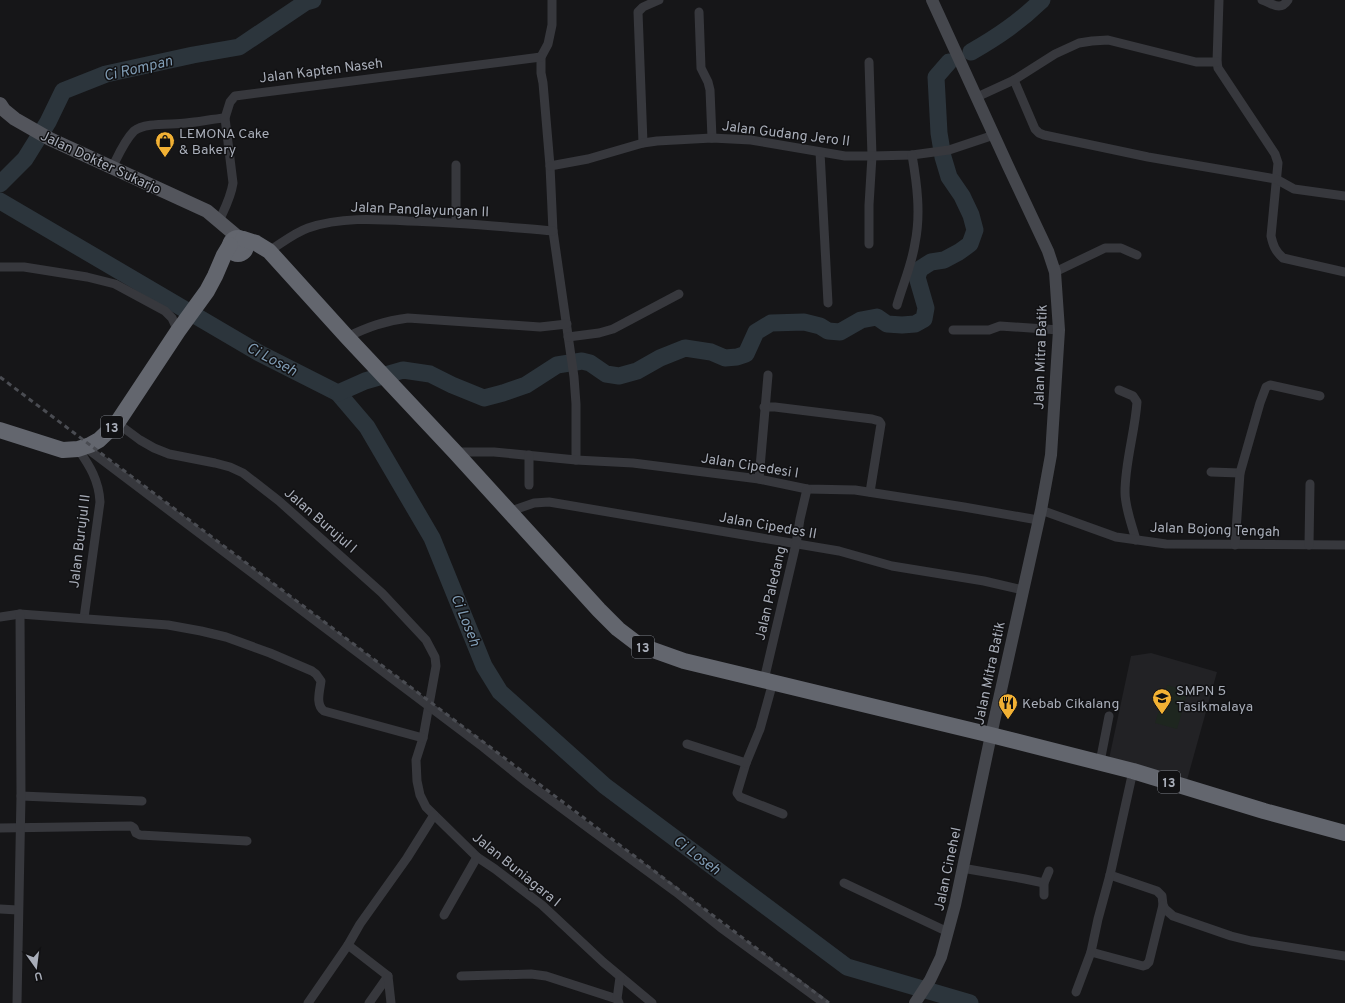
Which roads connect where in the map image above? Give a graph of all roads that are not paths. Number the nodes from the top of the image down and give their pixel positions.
1 (552, 0) edge
2 (659, 0) edge
3 (932, 0) edge
4 (1219, 0) edge
5 (1262, 0) edge
6 (1288, 0) edge
7 (699, 12) dead end
8 (541, 57) junction
9 (868, 62) dead end
10 (1217, 62) junction
11 (1014, 80) junction
12 (978, 97) junction
13 (1, 108) edge
14 (225, 118) junction
15 (994, 135) junction
16 (712, 138) junction
17 (643, 143) junction
18 (820, 152) junction
19 (912, 155) junction
20 (872, 156) junction
21 (456, 165) dead end
22 (550, 166) junction
23 (112, 168) junction
24 (1276, 180) junction
25 (1345, 196) edge
26 (207, 211) junction
27 (219, 221) junction
28 (456, 222) junction
29 (553, 231) junction
30 (869, 244) dead end
31 (238, 245) junction
32 (269, 251) junction
33 (1137, 255) dead end
34 (0, 267) edge
35 (1055, 272) junction
36 (1345, 272) edge
37 (680, 294) dead end
38 (828, 303) dead end
39 (897, 305) dead end
40 (567, 324) junction
41 (180, 329) junction
42 (953, 330) dead end
43 (1059, 330) junction
44 (346, 337) junction
45 (568, 337) junction
46 (768, 375) dead end
47 (1119, 390) dead end
48 (1320, 396) dead end
49 (764, 407) junction
50 (117, 423) junction
51 (0, 430) edge
52 (82, 448) junction
53 (455, 452) junction
54 (529, 455) junction
55 (576, 460) junction
56 (1211, 472) dead end
57 (1240, 473) junction
58 (759, 479) junction
59 (1310, 484) dead end
60 (528, 485) dead end
61 (807, 489) junction
62 (870, 492) junction
63 (508, 512) junction
64 (1040, 515) junction
65 (1136, 540) junction
66 (796, 544) junction
67 (1345, 544) edge
68 (1235, 545) junction
69 (1309, 545) junction
70 (1023, 590) junction
71 (20, 614) junction
72 (0, 616) edge
73 (84, 618) junction
74 (768, 681) junction
75 (428, 706) junction
76 (1109, 716) dead end
77 (991, 735) junction
78 (423, 738) junction
79 (687, 744) dead end
80 (1100, 762) junction
81 (746, 763) junction
82 (1133, 771) junction
83 (21, 796) junction
84 (142, 801) dead end
85 (783, 814) dead end
86 (434, 815) junction
87 (0, 828) edge
88 (19, 829) junction
89 (1345, 833) edge
90 (246, 841) dead end
91 (477, 857) junction
92 (962, 868) junction
93 (1049, 871) dead end
94 (1110, 875) junction
95 (844, 883) dead end
96 (1044, 883) junction
97 (1044, 894) dead end
98 (1163, 905) junction
99 (0, 909) edge
100 (18, 910) junction
101 (444, 915) dead end
102 (948, 932) junction
103 (348, 945) junction
104 (1091, 952) junction
105 (1345, 956) edge
106 (388, 976) junction
107 (462, 976) dead end
108 (620, 977) junction
109 (1076, 992) dead end
110 (618, 1001) edge
111 (915, 1002) edge
112 (18, 1003) edge
113 (308, 1003) edge
114 (369, 1003) edge
115 (391, 1003) edge
116 (652, 1003) edge
117 (824, 1003) edge

1 - 8 street
2 - 17 street
3 - 12 main road, Jalan Mitra Batik
4 - 10 street
5 - 6 street
7 - 16 street
8 - 14 street, Jalan Kapten Naseh
8 - 22 street
9 - 20 street
10 - 11 street
10 - 24 street
11 - 12 street
11 - 24 street
12 - 15 main road, Jalan Mitra Batik
13 - 23 main road, Jalan Dokter Sukarjo
14 - 23 street
14 - 27 street, Jalan Kapten Naseh
15 - 19 street, Jalan Gudang Jero II
15 - 35 main road, Jalan Mitra Batik
16 - 17 street, Jalan Gudang Jero II
16 - 18 street, Jalan Gudang Jero II
17 - 22 street, Jalan Gudang Jero II
18 - 20 street, Jalan Gudang Jero II
18 - 38 street
19 - 20 street, Jalan Gudang Jero II
19 - 39 street
20 - 30 street
21 - 28 street
22 - 29 street
23 - 26 main road, Jalan Dokter Sukarjo
24 - 25 street
24 - 36 street
26 - 27 main road, Jalan Dokter Sukarjo
26 - 31 main road, Jalan Dokter Sukarjo
27 - 31 main road, Jalan Dokter Sukarjo
28 - 29 street, Jalan Panglayungan II
28 - 32 street, Jalan Panglayungan II
29 - 40 street
31 - 32 highway
31 - 41 highway, 13
32 - 44 highway, 13
33 - 35 street
34 - 41 street
35 - 43 main road, Jalan Mitra Batik
37 - 45 street
40 - 44 street
40 - 45 street
41 - 50 highway, 13
42 - 43 street
43 - 64 main road, Jalan Mitra Batik
44 - 53 highway, 13
45 - 55 street
46 - 49 street
47 - 65 street
48 - 57 street
49 - 58 street
49 - 62 street
50 - 52 highway, 13
50 - 75 street, Jalan Burujul I
51 - 52 highway, 13
52 - 73 street, Jalan Burujul II
52 - 75 street
53 - 54 street, Jalan Cipedesi I
53 - 63 highway, 13
54 - 55 street, Jalan Cipedesi I
54 - 60 street
55 - 58 street, Jalan Cipedesi I
56 - 57 street
57 - 68 street
58 - 61 street, Jalan Cipedesi I
59 - 69 street
61 - 62 street, Jalan Cipedesi I
61 - 66 street, Jalan Paledang
62 - 64 street, Jalan Cipedesi I
63 - 66 street, Jalan Cipedes II
63 - 74 highway, 13
64 - 65 street, Jalan Bojong Tengah
64 - 70 main road, Jalan Mitra Batik
65 - 68 street, Jalan Bojong Tengah
66 - 70 street, Jalan Cipedes II
66 - 74 street, Jalan Paledang
67 - 69 street, Jalan Bojong Tengah
68 - 69 street, Jalan Bojong Tengah
70 - 77 main road, Jalan Mitra Batik
71 - 72 street
71 - 73 street
71 - 83 street
73 - 78 street
74 - 77 highway, 13
74 - 81 street, Jalan Paledang
75 - 78 street, Jalan Buniagara I
75 - 117 street
76 - 80 street
77 - 80 highway, 13
77 - 92 main road, Jalan Cinehel
78 - 86 street, Jalan Buniagara I
79 - 81 street
80 - 82 highway, 13
81 - 85 street, Jalan Paledang
82 - 89 highway, 13
82 - 94 street
83 - 84 street
83 - 88 street
86 - 91 street, Jalan Buniagara I
86 - 103 street
87 - 88 street
88 - 90 street
88 - 100 street
91 - 101 street
91 - 108 street, Jalan Buniagara I
92 - 96 street
92 - 102 main road, Jalan Cinehel
93 - 96 street
94 - 98 street
94 - 104 street
95 - 102 street
96 - 97 street
98 - 104 street
98 - 105 street
99 - 100 street
100 - 112 street
102 - 111 main road, Jalan Cinehel
103 - 106 street
103 - 113 street
104 - 109 street
106 - 114 street
106 - 115 street
107 - 110 street
108 - 110 street
108 - 116 street, Jalan Buniagara I

